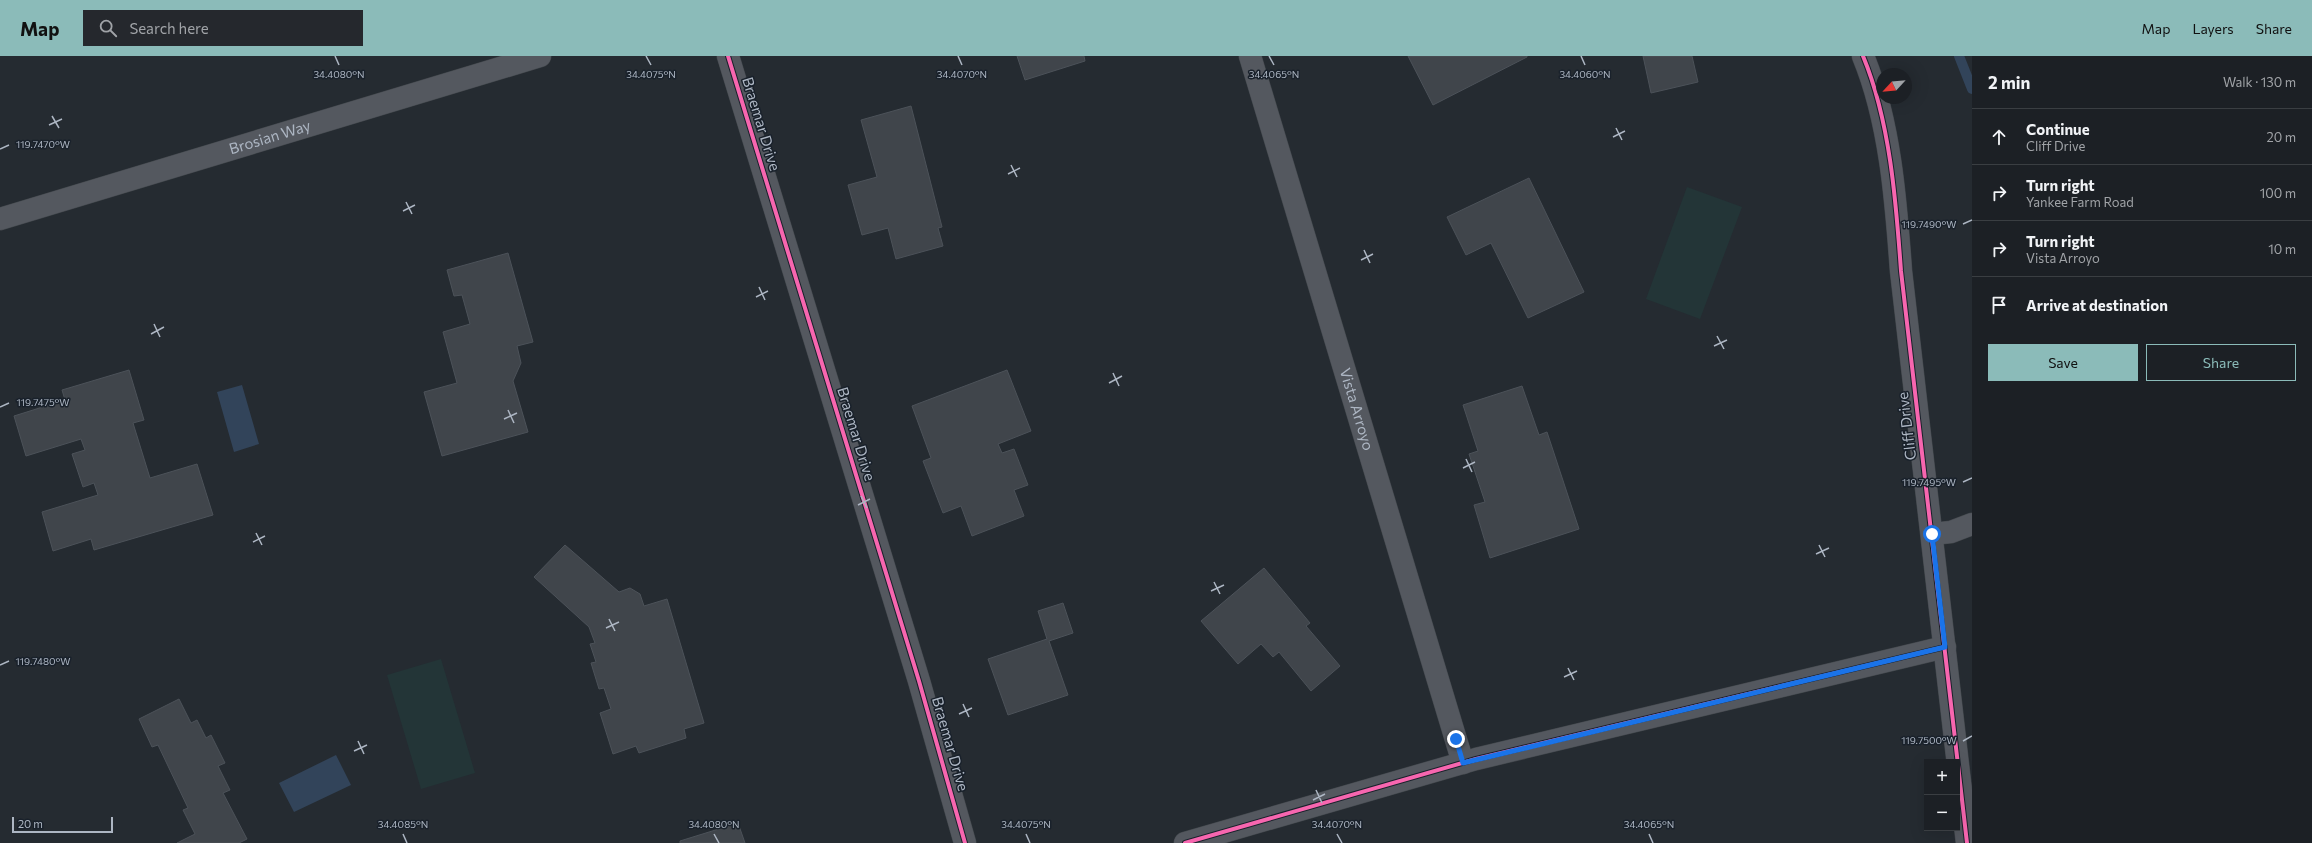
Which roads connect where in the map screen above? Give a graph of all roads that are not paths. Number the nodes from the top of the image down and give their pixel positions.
1 (540, 56) edge
2 (728, 56) edge
3 (1250, 56) edge
4 (1862, 56) edge
5 (0, 219) edge
6 (1972, 524) edge
7 (1932, 534) junction
8 (1945, 647) junction
9 (1463, 763) junction
10 (965, 843) edge
11 (1185, 843) edge
12 (1967, 843) edge

1 - 5 street, Brosian Way
2 - 10 street, Braemar Drive
3 - 9 street, Vista Arroyo
4 - 7 street, Cliff Drive
6 - 7 street
7 - 8 street, Cliff Drive
8 - 9 street
8 - 12 street, Cliff Drive
9 - 11 street

